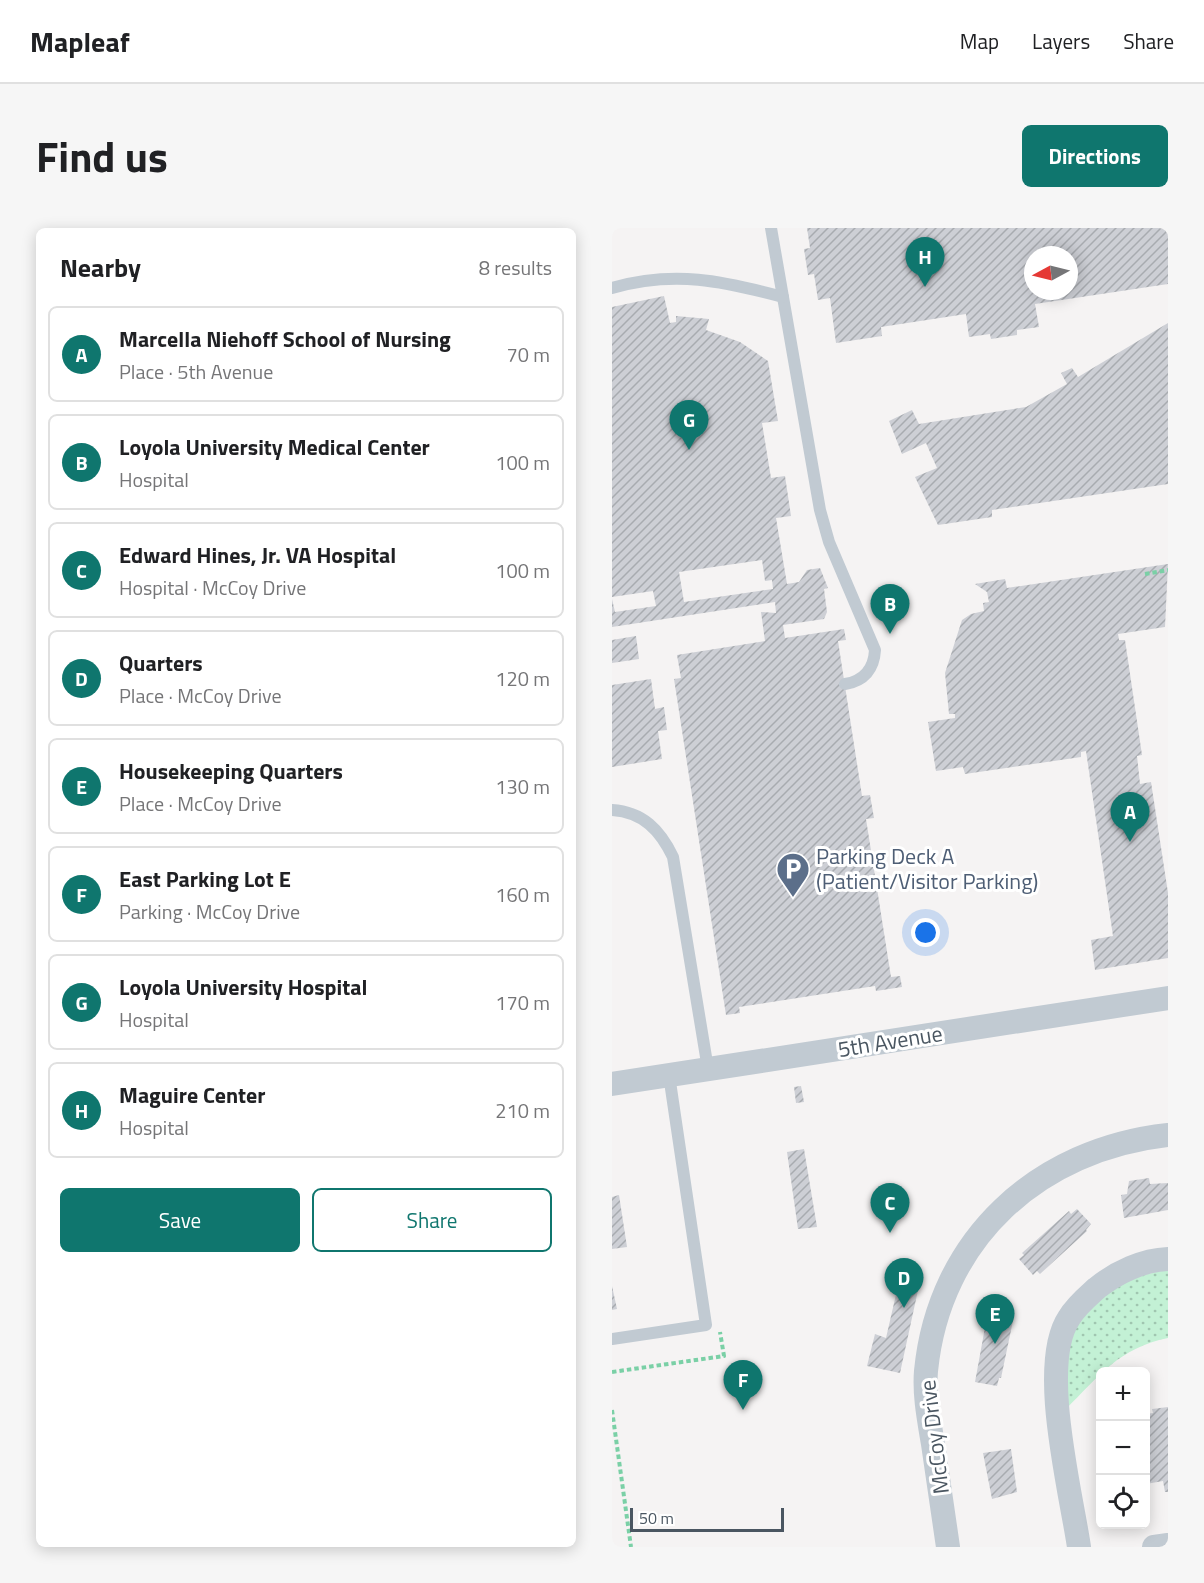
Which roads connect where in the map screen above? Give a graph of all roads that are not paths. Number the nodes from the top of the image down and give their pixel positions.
1 (771, 228) edge
2 (612, 288) edge
3 (783, 297) junction
4 (845, 684) dead end
5 (612, 810) edge
6 (1168, 998) edge
7 (708, 1069) junction
8 (669, 1075) junction
9 (612, 1084) edge
10 (1168, 1135) edge
11 (1168, 1259) edge
12 (612, 1339) edge
13 (1168, 1545) edge
14 (948, 1547) edge
15 (1079, 1547) edge
16 (1154, 1547) edge

1 - 3 lane
2 - 3 lane
3 - 4 lane
5 - 7 lane
6 - 7 street, 5th Avenue
7 - 8 street, 5th Avenue
8 - 9 street, 5th Avenue
8 - 12 lane
10 - 14 street, McCoy Drive
11 - 15 street
13 - 16 street

